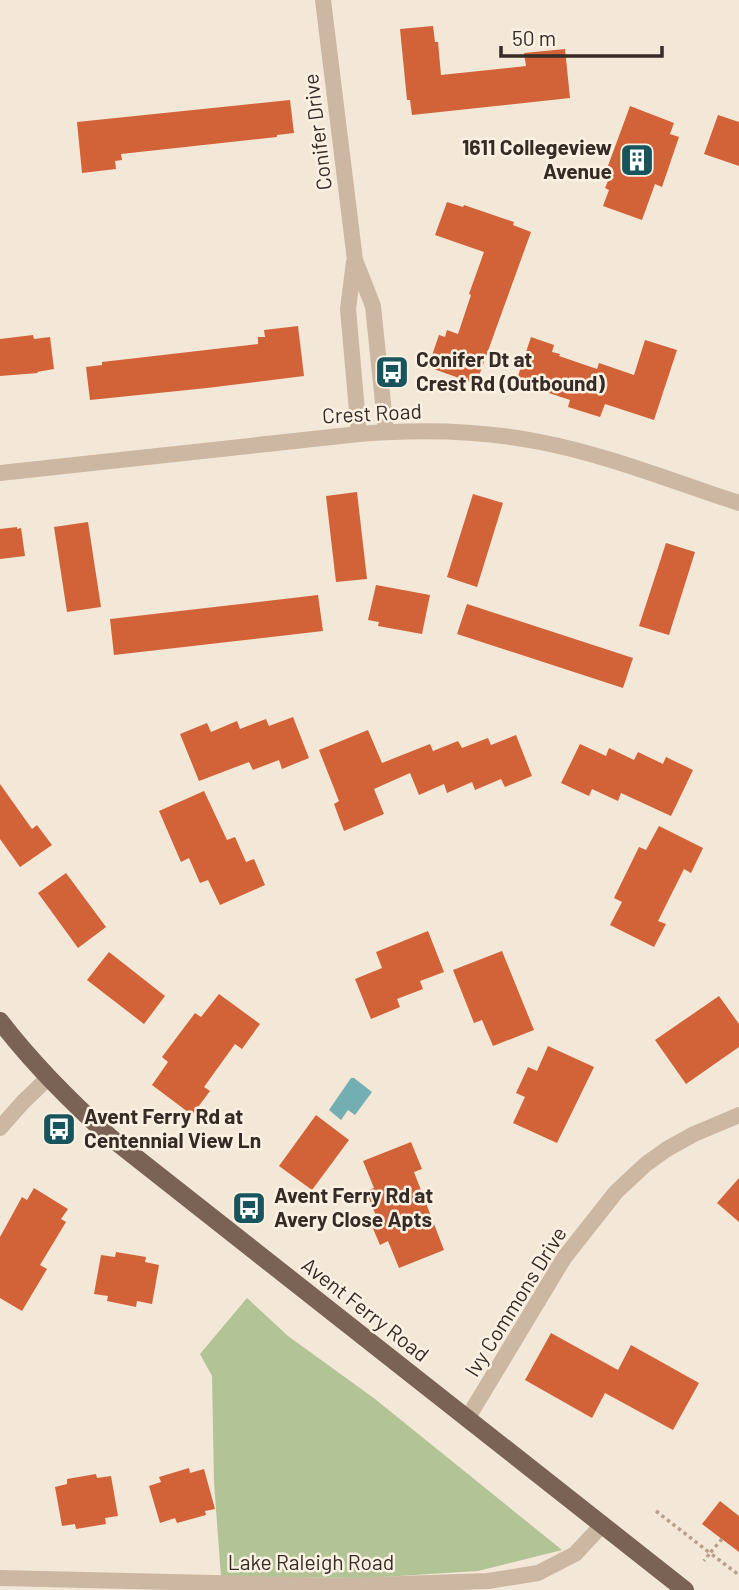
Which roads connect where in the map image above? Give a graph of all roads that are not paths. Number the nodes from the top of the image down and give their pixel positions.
1 (323, 0) edge
2 (355, 260) junction
3 (386, 432) junction
4 (359, 434) junction
5 (0, 473) edge
6 (739, 503) edge
7 (0, 1021) edge
8 (48, 1078) junction
9 (739, 1115) edge
10 (0, 1128) edge
11 (467, 1419) junction
12 (603, 1524) junction
13 (0, 1578) edge
14 (685, 1590) edge

1 - 2 street, Conifer Drive
2 - 3 street, Conifer Drive
2 - 4 street, Conifer Drive
3 - 4 street, Crest Road
3 - 6 street, Crest Road
4 - 5 street, Crest Road
7 - 8 main road, Avent Ferry Road
8 - 10 street
8 - 11 main road, Avent Ferry Road
9 - 11 street, Ivy Commons Drive
11 - 12 main road, Avent Ferry Road
12 - 13 street, Lake Raleigh Road
12 - 14 main road, Avent Ferry Road

